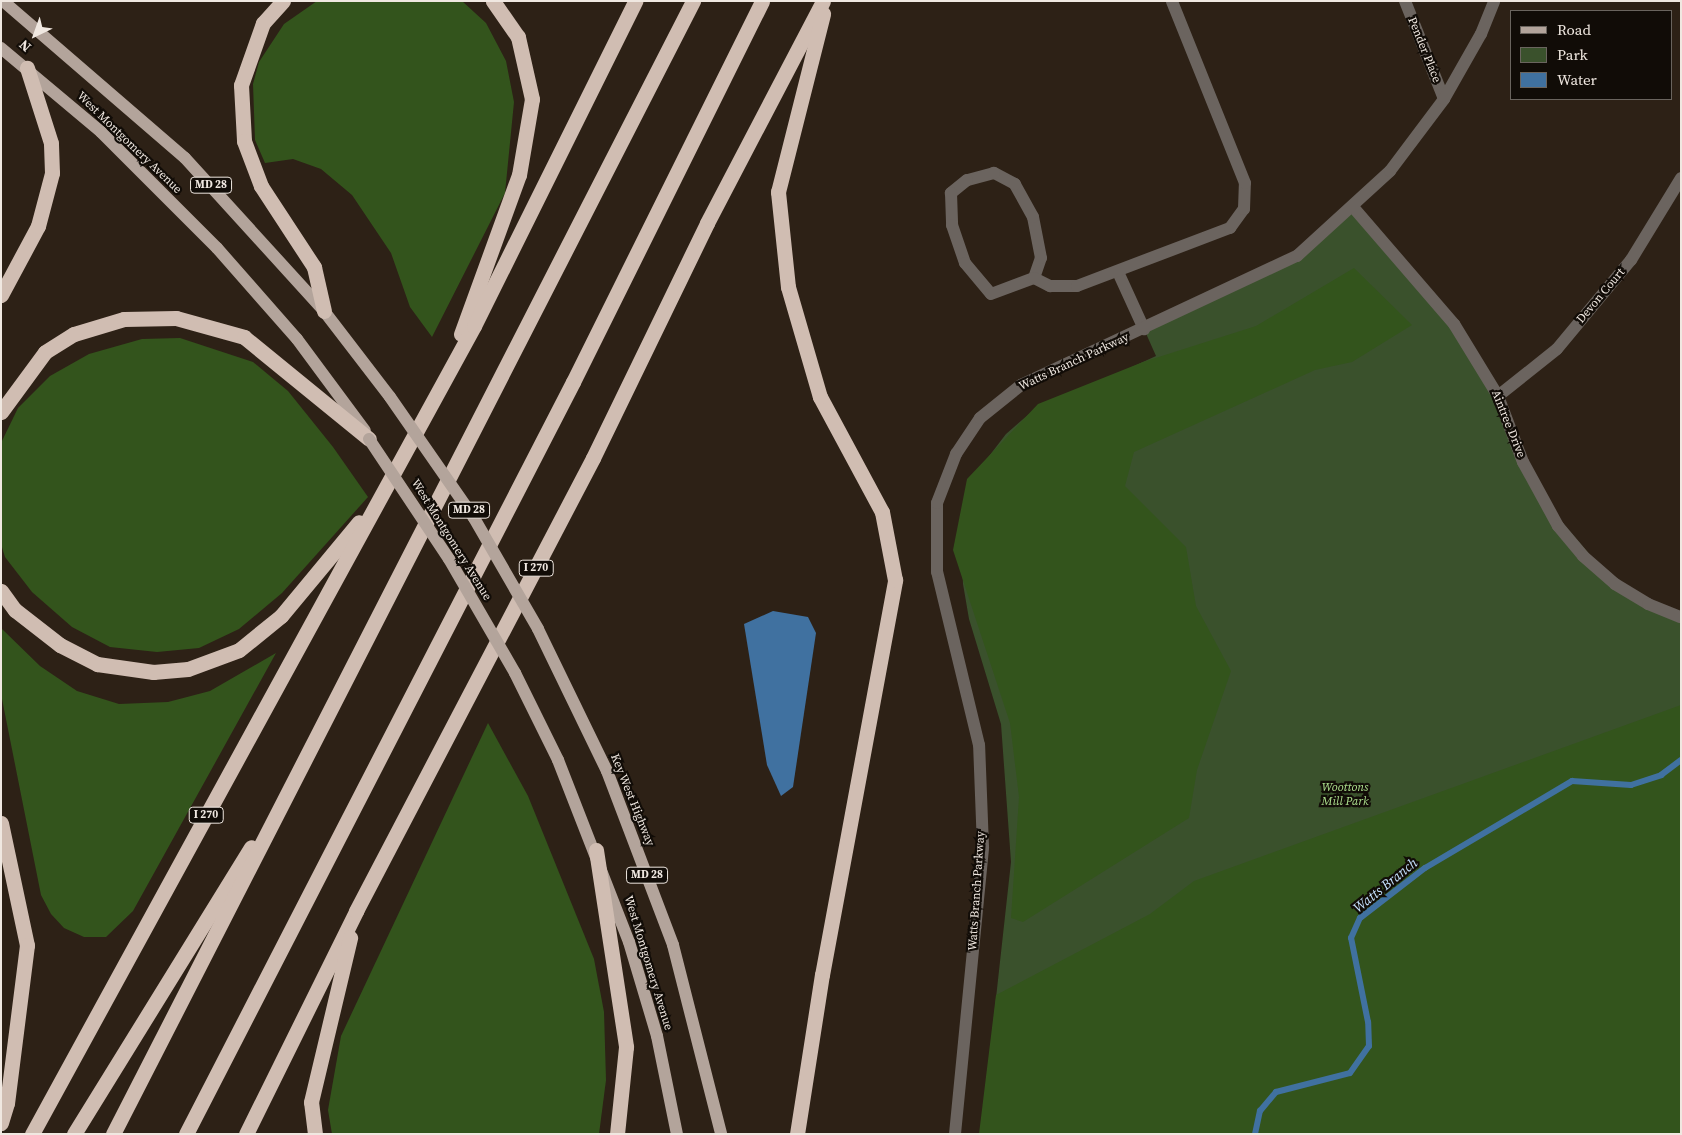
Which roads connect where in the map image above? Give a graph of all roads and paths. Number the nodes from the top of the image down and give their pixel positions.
1 (4, 1) edge
2 (283, 1) edge
3 (493, 1) edge
4 (635, 1) edge
5 (693, 1) edge
6 (762, 1) edge
7 (825, 1) edge
8 (1172, 1) edge
9 (1405, 1) edge
10 (1494, 1) edge
11 (1, 48) edge
12 (27, 68) junction
13 (1444, 99) junction
14 (1681, 178) edge
15 (1352, 207) junction
16 (1118, 272) junction
17 (1034, 278) junction
18 (1, 295) edge
19 (324, 311) junction
20 (1144, 329) junction
21 (448, 372) junction
22 (1498, 396) junction
23 (1, 412) edge
24 (369, 439) junction
25 (381, 496) junction
26 (1, 591) edge
27 (1681, 617) edge
28 (538, 629) joint
29 (310, 750) junction
30 (1, 822) edge
31 (596, 850) junction
32 (356, 910) junction
33 (1, 1123) edge
34 (32, 1134) edge
35 (74, 1134) edge
36 (113, 1134) edge
37 (186, 1134) edge
38 (246, 1134) edge
39 (315, 1134) edge
40 (617, 1134) edge
41 (677, 1134) edge
42 (721, 1134) edge
43 (797, 1134) edge
44 (955, 1134) edge

1 - 19 main road, West Montgomery Avenue / MD 28
2 - 19 highway
3 - 21 highway
4 - 21 highway, I 270
5 - 29 highway
6 - 37 highway
7 - 32 highway, I 270
7 - 43 highway
8 - 16 street
9 - 13 street, Pender Place
10 - 13 street, Watts Branch Parkway
11 - 12 main road, West Montgomery Avenue / MD 28
12 - 18 highway
12 - 24 main road, West Montgomery Avenue / MD 28
13 - 15 street, Watts Branch Parkway
14 - 22 street, Devon Court
15 - 20 street, Watts Branch Parkway
15 - 22 street, Aintree Drive
16 - 17 street
16 - 20 street
17 - 17 street
19 - 28 main road, West Montgomery Avenue / MD 28, bridge
20 - 44 street, Watts Branch Parkway
21 - 25 highway, I 270
22 - 27 street, Aintree Drive
23 - 24 highway
24 - 31 main road, West Montgomery Avenue / MD 28, bridge
25 - 26 highway
25 - 34 highway, I 270
28 - 42 main road, Key West Highway / MD 28
29 - 35 highway
29 - 36 highway
30 - 33 highway
31 - 40 highway
31 - 41 main road, West Montgomery Avenue / MD 28
32 - 38 highway, I 270
32 - 39 highway

